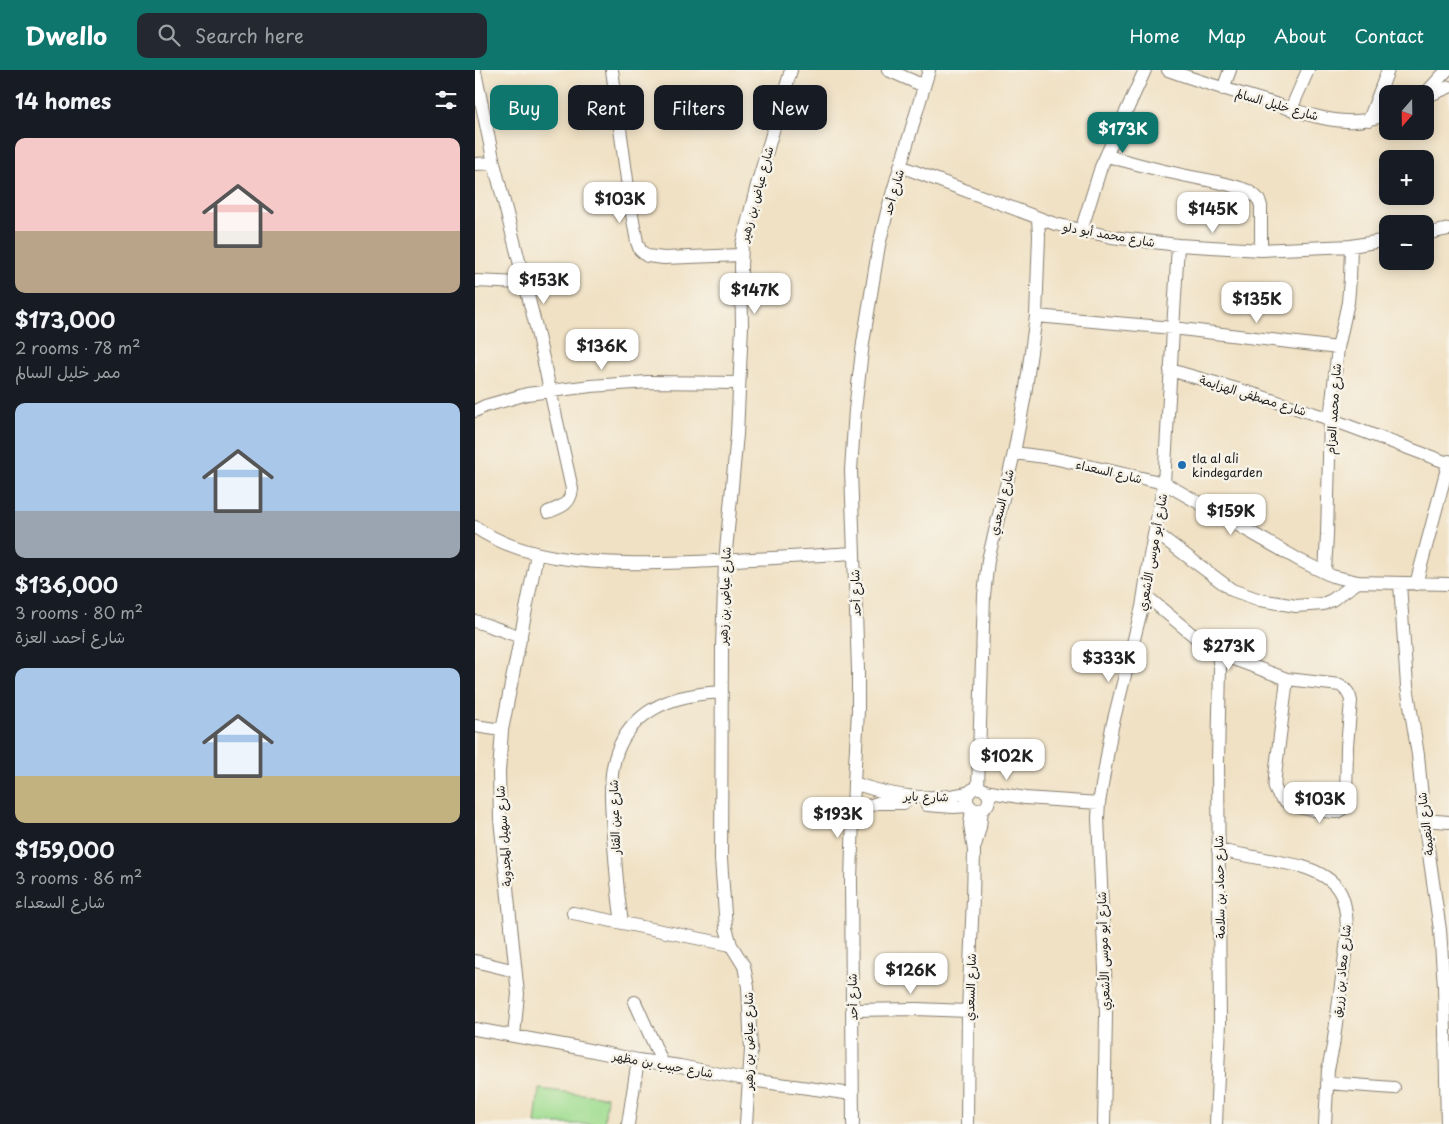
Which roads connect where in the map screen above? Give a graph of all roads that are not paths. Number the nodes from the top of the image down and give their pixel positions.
1 (612, 70) edge
2 (791, 70) edge
3 (888, 70) edge
4 (929, 70) edge
5 (1145, 70) edge
6 (1168, 70) edge
7 (1230, 70) edge
8 (1307, 70) edge
9 (1388, 70) edge
10 (1447, 70) edge
11 (475, 72) edge
12 (1434, 85) edge
13 (924, 86) junction
14 (1449, 87) edge
15 (1223, 89) junction
16 (1434, 92) edge
17 (1291, 109) junction
18 (1379, 117) edge
19 (1369, 120) junction
20 (1107, 156) junction
21 (475, 164) edge
22 (494, 164) junction
23 (901, 166) junction
24 (1038, 218) junction
25 (1449, 229) edge
26 (1081, 230) junction
27 (1434, 232) edge
28 (1379, 241) edge
29 (1179, 245) junction
30 (1351, 246) junction
31 (1261, 250) junction
32 (741, 255) junction
33 (475, 281) edge
34 (525, 284) junction
35 (1036, 316) junction
36 (1173, 328) junction
37 (1338, 348) junction
38 (1170, 370) junction
39 (739, 383) junction
40 (551, 390) junction
41 (475, 411) edge
42 (1330, 420) junction
43 (1014, 453) junction
44 (1449, 462) edge
45 (1164, 483) junction
46 (547, 512) dead end
47 (475, 528) edge
48 (1155, 532) junction
49 (854, 553) junction
50 (537, 554) junction
51 (725, 561) junction
52 (1325, 572) junction
53 (1358, 582) junction
54 (1400, 584) junction
55 (1416, 584) junction
56 (1449, 584) edge
57 (1145, 596) junction
58 (475, 621) edge
59 (521, 637) junction
60 (1217, 651) junction
61 (1287, 679) junction
62 (722, 692) junction
63 (475, 726) edge
64 (502, 730) junction
65 (853, 783) junction
66 (978, 790) junction
67 (1025, 798) junction
68 (1099, 803) junction
69 (977, 807) junction
70 (853, 812) junction
71 (1424, 820) junction
72 (1449, 822) edge
73 (1218, 850) junction
74 (573, 913) dead end
75 (622, 922) junction
76 (731, 944) junction
77 (1446, 951) edge
78 (475, 961) edge
79 (515, 971) junction
80 (635, 1002) dead end
81 (853, 1010) junction
82 (968, 1011) junction
83 (475, 1029) edge
84 (514, 1036) junction
85 (638, 1060) junction
86 (663, 1064) junction
87 (750, 1080) junction
88 (1327, 1084) junction
89 (1394, 1088) dead end
90 (852, 1094) junction
91 (628, 1124) edge
92 (747, 1124) edge
93 (853, 1124) edge
94 (967, 1124) edge
95 (1104, 1124) edge
96 (1215, 1124) edge
97 (1325, 1124) edge
98 (1447, 1124) edge

1 - 32 street
2 - 32 street, شارع عياض بن زهير
3 - 13 street
4 - 13 street, شارع أحد
5 - 20 street
6 - 15 street, شارع خليل السالم
7 - 15 street
8 - 17 street
9 - 19 street
10 - 12 street
11 - 22 street
13 - 23 street, شارع أحد
14 - 16 street
15 - 17 street, شارع خليل السالم
17 - 19 street, شارع خليل السالم
18 - 19 street, شارع خليل السالم
20 - 26 street
20 - 31 street
21 - 22 street
22 - 34 street
23 - 24 street, شارع محمد أبو دلو
23 - 49 street, شارع أحد
24 - 26 street, شارع محمد أبو دلو
24 - 35 street, شارع السعدي
25 - 27 street
26 - 29 street, شارع محمد أبو دلو
28 - 30 street, شارع محمد أبو دلو
29 - 31 street, شارع محمد أبو دلو
29 - 36 street, شارع أبو موسى الأشعري
30 - 31 street, شارع محمد أبو دلو
30 - 37 street, شارع محمد العزام
32 - 39 street, شارع عياض بن زهير
33 - 34 street
34 - 40 street
35 - 36 street
35 - 43 street, شارع السعدي
36 - 37 street
36 - 38 street, شارع أبو موسى الأشعري
37 - 42 street, شارع محمد العزام
38 - 42 street, شارع مصطفى الهزايمة
38 - 45 street, شارع أبو موسى الأشعري
39 - 40 street
39 - 51 street, شارع عياض بن زهير
40 - 41 street
40 - 46 street
42 - 44 street, شارع مصطفى الهزايمة
42 - 52 street, شارع محمد العزام
43 - 45 street, شارع السعداء
43 - 66 street, شارع السعدي
44 - 55 street, شارع مصطفى الهزايمة
45 - 48 street, شارع أبو موسى الأشعري
45 - 52 street, شارع السعداء
47 - 50 street
48 - 53 street
48 - 57 street, شارع أبو موسى الأشعري
49 - 51 street
49 - 65 street, شارع أحد
50 - 51 street
50 - 59 street, شارع سهيل المجدوبة
51 - 62 street, شارع عياض بن زهير
52 - 53 street, شارع السعداء
53 - 54 street, شارع السعداء
54 - 55 street, شارع السعداء
54 - 71 street, شارع النعيمة
55 - 56 street, شارع السعداء
57 - 60 street
57 - 68 street, شارع أبو موسى الأشعري
58 - 59 street
59 - 64 street, شارع سهيل المجدوبة
60 - 61 street
60 - 73 street, شارع حماد بن سلامة
61 - 61 street
62 - 75 street, شارع عين القتار
62 - 76 street, شارع عياض بن زهير
63 - 64 street
64 - 79 street, شارع سهيل المجدوبة
65 - 66 street, شارع باير
65 - 70 street, شارع أحد
66 - 67 street, شارع باير
66 - 69 street
66 - 69 street
67 - 68 street, شارع باير
67 - 69 street, شارع باير
68 - 95 street, شارع أبو موسى الأشعري
69 - 70 street, شارع باير
69 - 82 street, شارع السعدي
70 - 81 street, شارع أحد
71 - 72 street
71 - 77 street, شارع النعيمة
73 - 88 street, شارع معاذ بن زريق
73 - 96 street, شارع حماد بن سلامة
74 - 75 street
75 - 76 street
76 - 87 street, شارع عياض بن زهير
77 - 98 street, شارع النعيمة
78 - 79 street
79 - 84 street, شارع سهيل المجدوبة
80 - 86 street
81 - 82 street
81 - 90 street, شارع أحد
82 - 94 street, شارع السعدي
83 - 84 street, شارع حبيب بن مظهر
84 - 85 street, شارع حبيب بن مظهر
85 - 86 street, شارع حبيب بن مظهر
85 - 91 street
86 - 87 street, شارع حبيب بن مظهر
87 - 90 street, شارع حبيب بن مظهر
87 - 92 street, شارع عياض بن زهير
88 - 89 street
88 - 97 street, شارع معاذ بن زريق
90 - 93 street, شارع أحد

